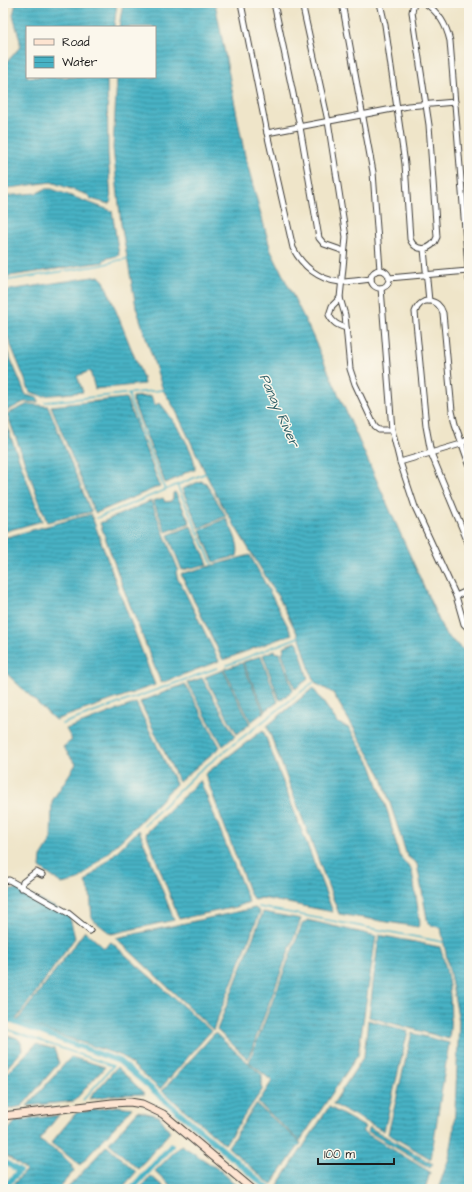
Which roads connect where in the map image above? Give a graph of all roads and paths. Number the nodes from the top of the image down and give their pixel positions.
1 (241, 3) edge
2 (274, 3) edge
3 (302, 3) edge
4 (342, 3) edge
5 (380, 3) edge
6 (414, 3) edge
7 (424, 3) edge
8 (455, 102) junction
9 (425, 104) junction
10 (396, 108) junction
11 (363, 114) junction
12 (328, 120) junction
13 (300, 127) junction
14 (267, 133) junction
15 (424, 249) junction
16 (344, 251) junction
17 (380, 270) junction
18 (468, 271) edge
19 (427, 275) junction
20 (389, 278) junction
21 (371, 279) junction
22 (469, 280) edge
23 (341, 282) junction
24 (381, 288) junction
25 (340, 298) junction
26 (429, 301) junction
27 (346, 328) junction
28 (392, 430) junction
29 (469, 438) edge
30 (461, 444) junction
31 (431, 453) junction
32 (400, 462) junction
33 (469, 464) edge
34 (469, 546) edge
35 (469, 590) edge
36 (456, 596) junction
37 (469, 629) edge
38 (42, 875) dead end
39 (3, 881) edge
40 (20, 888) junction
41 (90, 931) dead end
42 (3, 1116) edge
43 (252, 1189) edge

1 - 14 street
2 - 13 street
3 - 12 street
4 - 11 street
5 - 10 street
6 - 9 street
7 - 8 street
8 - 9 street
8 - 18 street
9 - 10 street
9 - 15 street
10 - 11 street
10 - 15 street
11 - 12 street
11 - 17 street
12 - 13 street
12 - 16 street
13 - 14 street
13 - 16 street
14 - 23 street
15 - 19 street
16 - 23 street
17 - 20 street
17 - 21 street
18 - 19 street
18 - 22 street
19 - 20 street
19 - 26 street
20 - 24 street
21 - 23 street
21 - 24 street
23 - 25 street
24 - 28 street
25 - 27 street
25 - 27 street
26 - 30 street
26 - 31 street
27 - 28 street
28 - 32 street
29 - 30 street
30 - 31 street
30 - 33 street
31 - 32 street
31 - 34 street
32 - 36 street
35 - 36 street
36 - 37 street
38 - 40 street
39 - 40 street
40 - 41 street
42 - 43 main road

